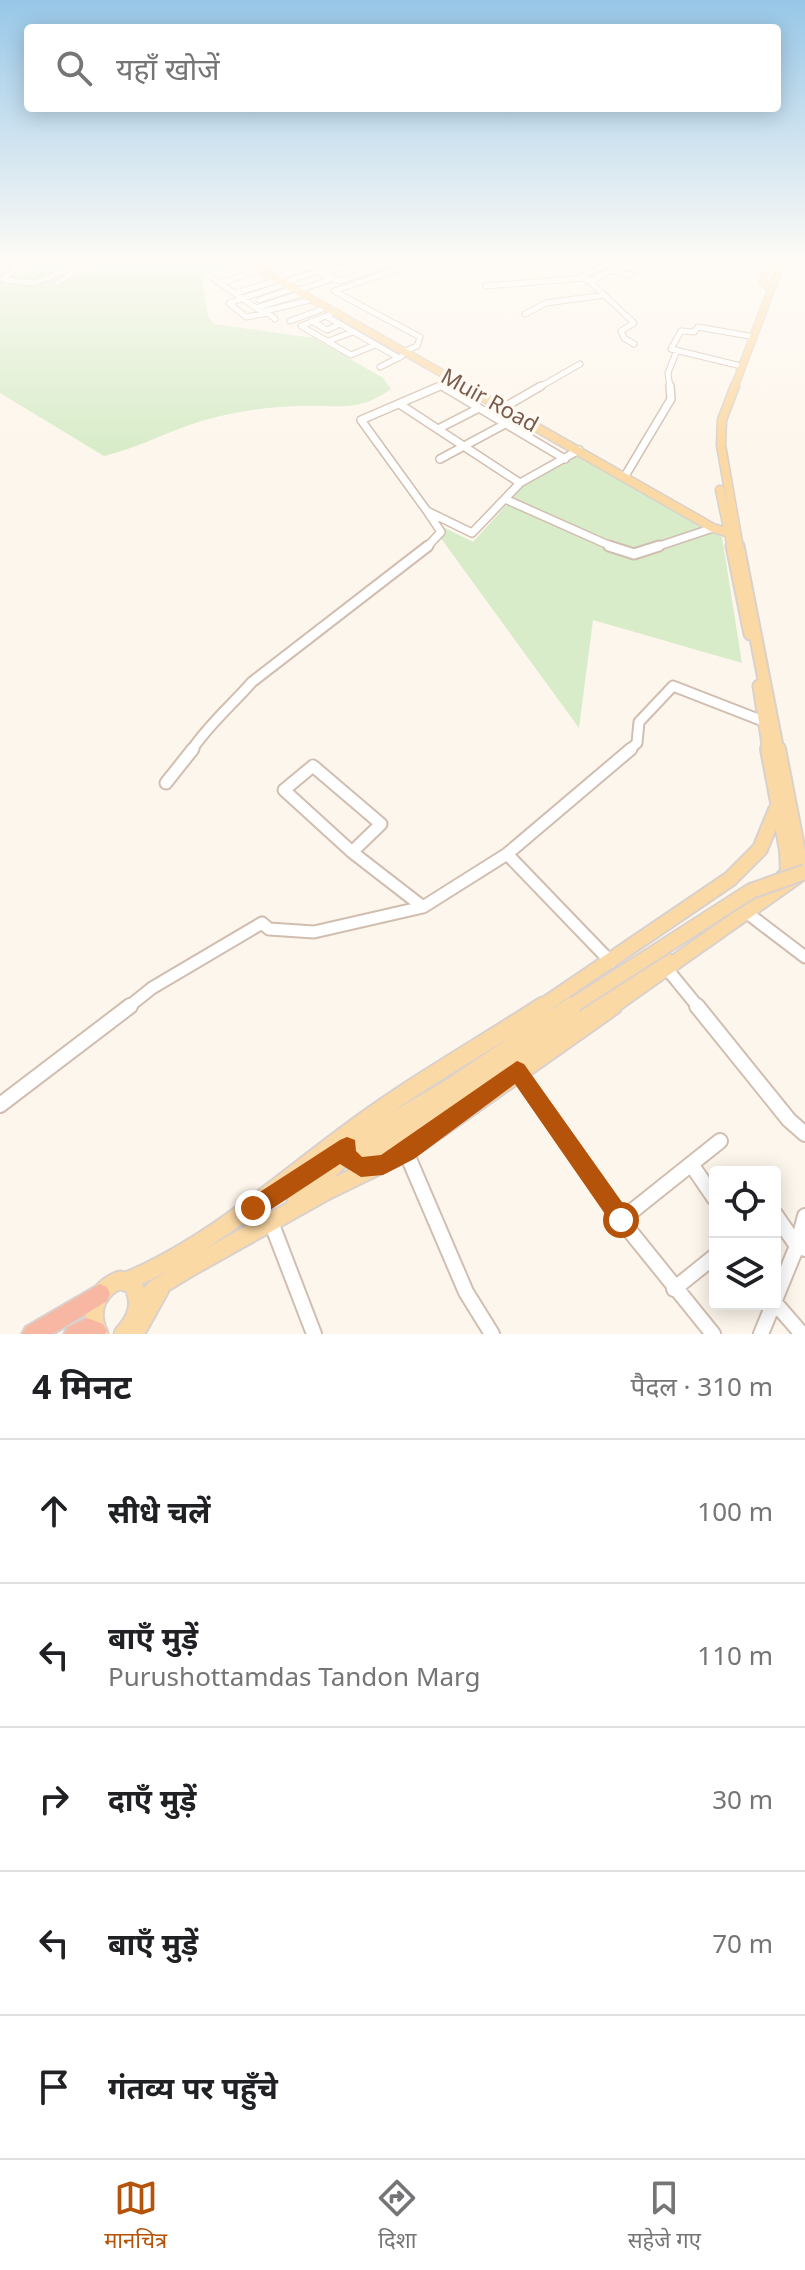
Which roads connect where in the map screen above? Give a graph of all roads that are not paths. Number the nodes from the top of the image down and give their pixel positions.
1 (307, 323) edge
2 (316, 323) edge
3 (348, 323) edge
4 (394, 323) edge
5 (634, 323) edge
6 (752, 323) edge
7 (756, 323) edge
8 (340, 324) joint
9 (353, 332) junction
10 (749, 336) junction
11 (328, 341) junction
12 (634, 344) dead end
13 (375, 345) junction
14 (677, 350) junction
15 (403, 355) junction
16 (580, 364) dead end
17 (737, 365) junction
18 (380, 367) dead end
19 (454, 380) junction
20 (442, 386) junction
21 (401, 405) junction
22 (479, 408) junction
23 (503, 408) junction
24 (505, 424) junction
25 (438, 429) junction
26 (464, 446) junction
27 (579, 450) junction
28 (440, 459) dead end
29 (565, 459) junction
30 (625, 476) junction
31 (520, 483) junction
32 (505, 499) junction
33 (427, 511) junction
34 (725, 532) junction
35 (763, 721) junction
36 (166, 783) dead end
37 (777, 808) junction
38 (352, 852) junction
39 (507, 854) junction
40 (805, 872) edge
41 (423, 907) junction
42 (746, 912) junction
43 (805, 957) edge
44 (611, 962) junction
45 (663, 964) junction
46 (514, 1066) junction
47 (0, 1105) edge
48 (805, 1134) edge
49 (365, 1136) junction
50 (720, 1141) dead end
51 (346, 1151) junction
52 (406, 1152) junction
53 (691, 1164) junction
54 (383, 1165) junction
55 (709, 1190) edge
56 (278, 1191) junction
57 (805, 1216) edge
58 (276, 1219) junction
59 (621, 1220) junction
60 (781, 1222) edge
61 (801, 1248) edge
62 (709, 1261) edge
63 (127, 1281) junction
64 (165, 1282) junction
65 (674, 1289) junction
66 (781, 1293) edge
67 (100, 1294) junction
68 (138, 1306) junction
69 (773, 1310) edge
70 (781, 1310) edge
71 (90, 1333) edge
72 (129, 1333) edge
73 (33, 1334) edge
74 (314, 1334) edge
75 (492, 1334) edge
76 (713, 1334) edge
77 (761, 1334) edge
78 (802, 1334) edge

1 - 11 street
2 - 8 street
3 - 15 main road, Muir Road
4 - 15 street
5 - 12 street
6 - 10 main road
7 - 34 main road
8 - 9 street
9 - 11 street
9 - 13 street
10 - 14 street
10 - 17 main road
11 - 13 street
13 - 15 street
14 - 17 street
14 - 30 street
15 - 18 street
15 - 19 main road, Muir Road
16 - 23 street
17 - 34 main road
19 - 20 street
19 - 23 main road, Muir Road
20 - 21 street
20 - 22 street
21 - 25 street
21 - 33 street
22 - 24 street
22 - 25 street
23 - 27 main road, Muir Road
24 - 26 street
24 - 29 street
25 - 26 street
26 - 28 street
26 - 31 street
27 - 29 street
27 - 30 main road, Muir Road
29 - 31 street
30 - 34 main road, Muir Road
31 - 32 street
32 - 33 street
32 - 34 street
33 - 36 street
34 - 35 main road
34 - 42 main road
35 - 37 main road
35 - 39 street
37 - 44 main road
37 - 45 main road
38 - 38 street
38 - 41 street
39 - 41 street
39 - 44 street
40 - 49 main road, bridge
41 - 47 street
42 - 43 street
42 - 45 main road
44 - 56 main road
45 - 46 main road
45 - 48 street
46 - 49 main road
46 - 52 main road
46 - 59 street
49 - 51 main road
50 - 53 street
51 - 54 main road
51 - 56 main road
51 - 58 main road
52 - 54 main road
52 - 75 street
53 - 55 street
53 - 59 street
54 - 58 main road
56 - 63 main road
57 - 61 street
58 - 64 main road
58 - 74 street
59 - 65 street
60 - 61 street
61 - 66 street
62 - 65 street
63 - 67 main road
63 - 68 main road
64 - 68 main road
64 - 72 main road
65 - 76 street
67 - 71 main road
67 - 73 highway
68 - 72 main road
69 - 77 street
70 - 78 street

